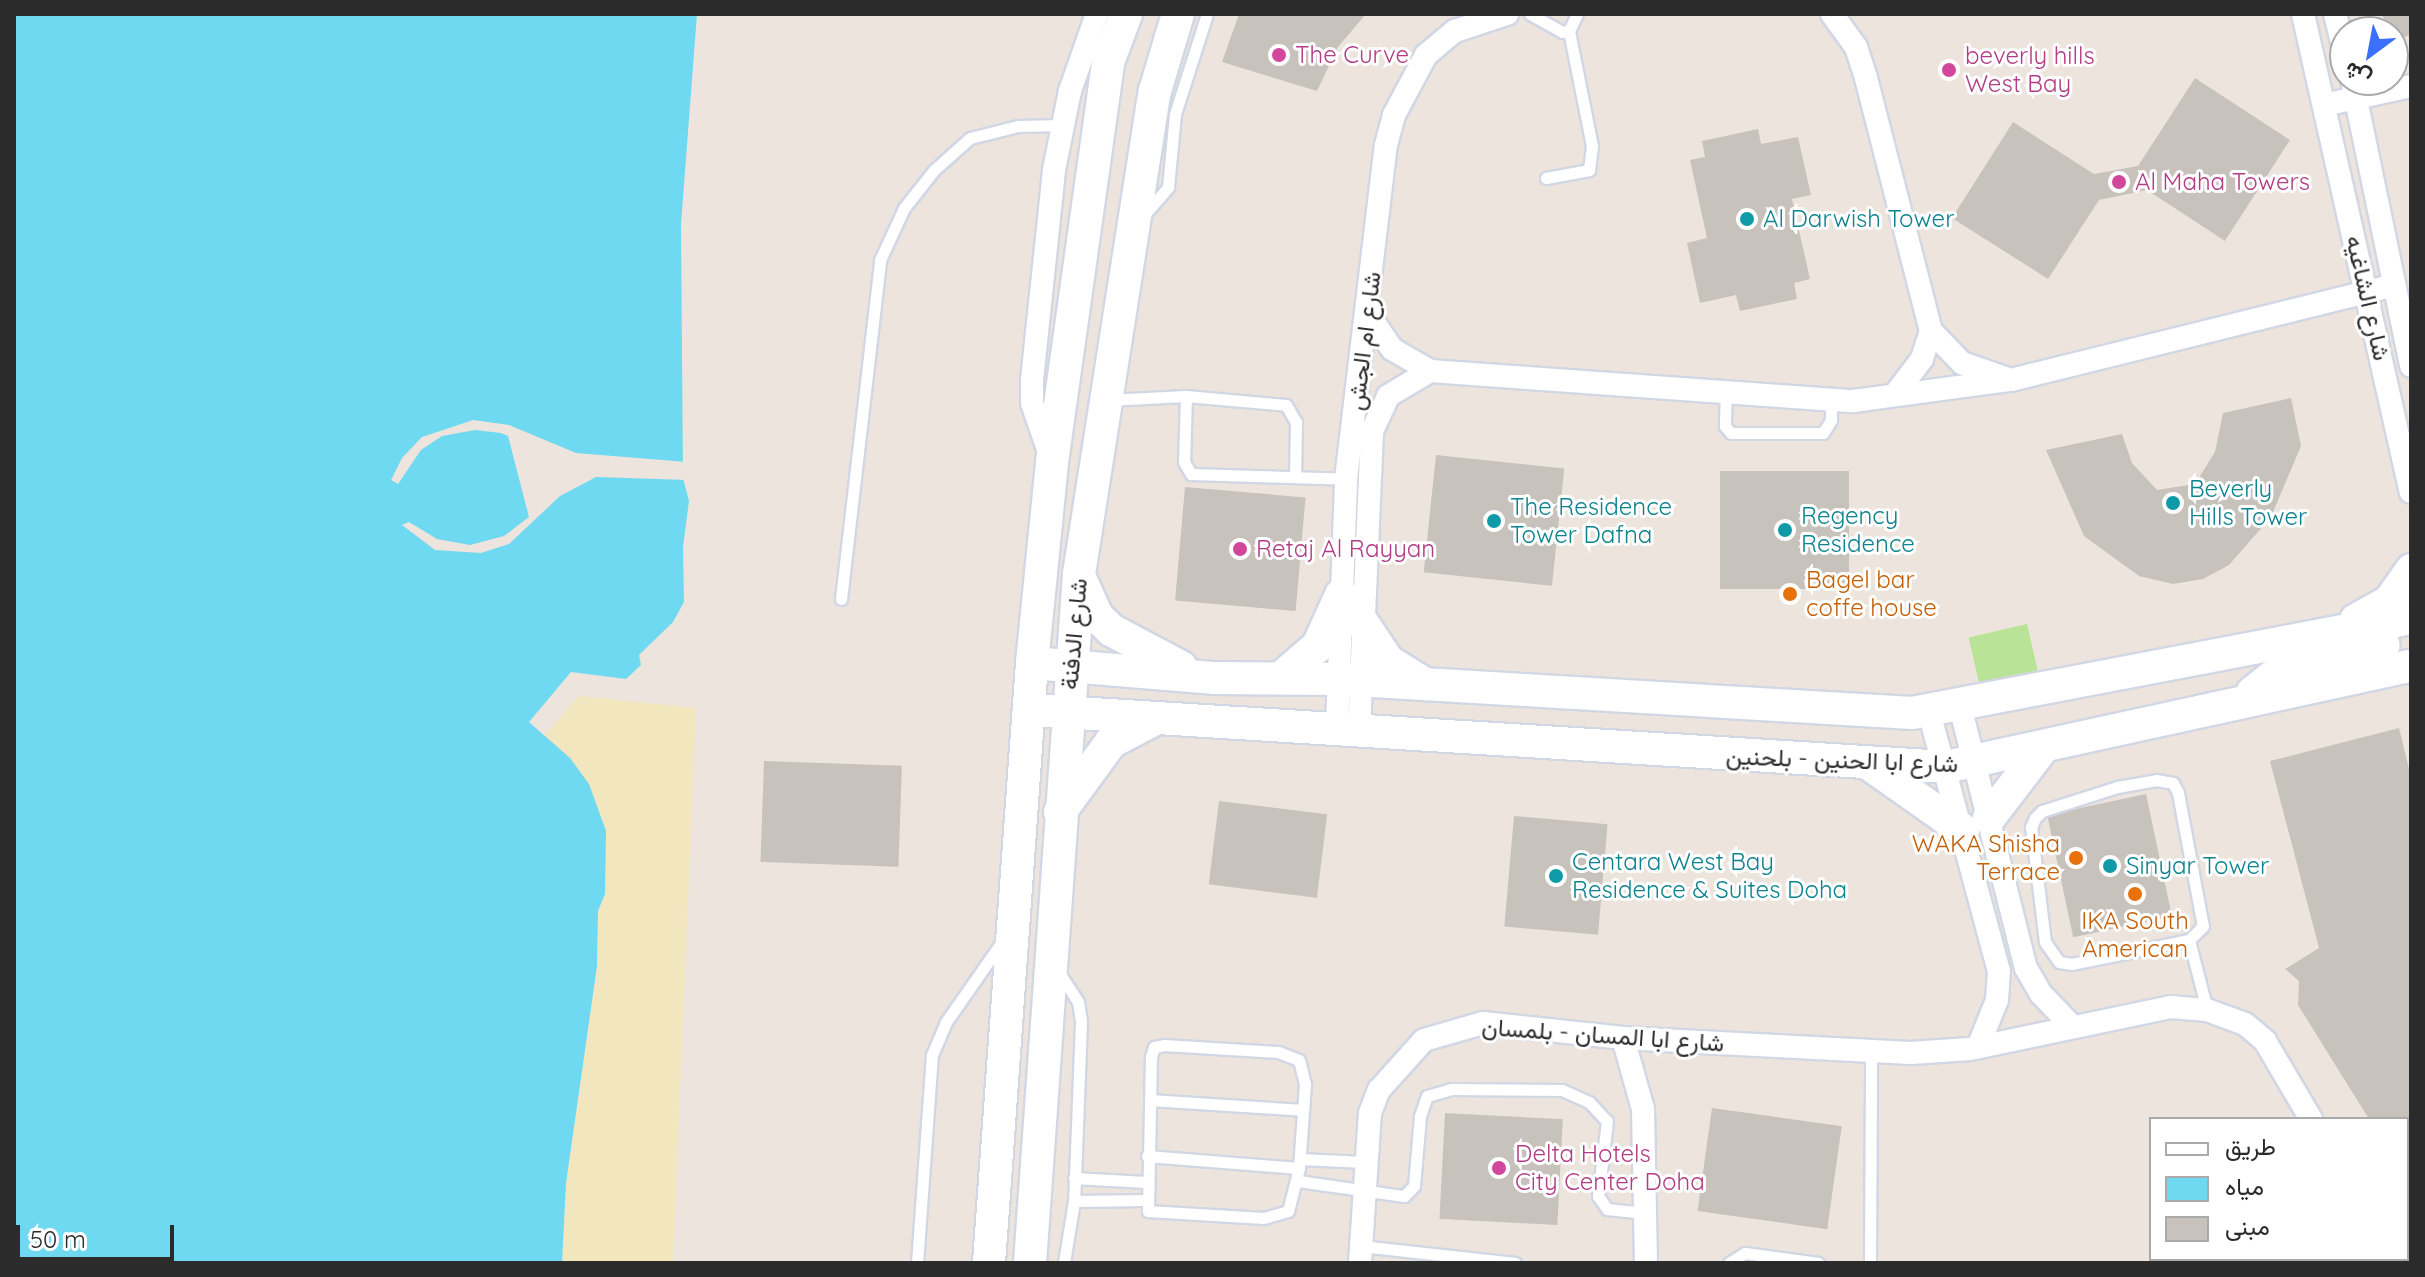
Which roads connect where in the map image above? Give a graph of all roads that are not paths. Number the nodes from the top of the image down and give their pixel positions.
1 (1178, 14) edge
2 (1207, 14) edge
3 (1507, 14) edge
4 (1530, 14) edge
5 (1577, 14) edge
6 (1832, 14) edge
7 (2303, 14) edge
8 (1106, 16) edge
9 (1569, 31) junction
10 (2340, 96) edge
11 (2356, 96) edge
12 (2324, 105) junction
13 (1061, 125) junction
14 (1546, 178) dead end
15 (1135, 224) junction
16 (2394, 285) junction
17 (2366, 291) junction
18 (1368, 313) junction
19 (1931, 331) junction
20 (2411, 366) edge
21 (1430, 371) junction
22 (2011, 380) junction
23 (1726, 392) junction
24 (1896, 393) junction
25 (1186, 396) junction
26 (1104, 400) junction
27 (1831, 400) junction
28 (1052, 462) junction
29 (1295, 477) junction
30 (1346, 479) junction
31 (2411, 492) edge
32 (2411, 570) edge
33 (1079, 574) junction
34 (841, 599) dead end
35 (1350, 607) junction
36 (2411, 618) edge
37 (2345, 632) junction
38 (2411, 638) edge
39 (1032, 663) junction
40 (1071, 666) junction
41 (2411, 666) edge
42 (2368, 676) junction
43 (1282, 677) junction
44 (1215, 678) junction
45 (1351, 680) junction
46 (2411, 684) edge
47 (1431, 686) junction
48 (2242, 704) junction
49 (1944, 709) junction
50 (1029, 710) junction
51 (1067, 711) junction
52 (1158, 718) junction
53 (1348, 729) junction
54 (2041, 750) junction
55 (1869, 764) junction
56 (1960, 765) junction
57 (1060, 812) junction
58 (1976, 824) junction
59 (1013, 926) junction
60 (2189, 940) junction
61 (1049, 960) junction
62 (2207, 1010) junction
63 (2073, 1027) junction
64 (1623, 1038) junction
65 (1978, 1047) junction
66 (1871, 1052) junction
67 (1150, 1100) junction
68 (1303, 1110) junction
69 (2310, 1117) edge
70 (1147, 1156) junction
71 (1365, 1162) junction
72 (1300, 1163) junction
73 (1074, 1178) junction
74 (1298, 1181) junction
75 (1146, 1182) junction
76 (1365, 1187) junction
77 (1147, 1200) junction
78 (1074, 1201) junction
79 (1645, 1213) junction
80 (1360, 1254) edge
81 (917, 1263) edge
82 (989, 1263) edge
83 (1030, 1263) edge
84 (1064, 1263) edge
85 (1515, 1263) edge
86 (1646, 1263) edge
87 (1729, 1263) edge
88 (1818, 1263) edge
89 (1870, 1263) edge

1 - 15 street, شارع الدفنة
2 - 15 lane
3 - 18 street, شارع ام الجش
4 - 9 lane
5 - 9 lane
6 - 19 street
7 - 12 street, شارع الشاغيه
8 - 13 street, شارع الدفنة
8 - 28 street, شارع الدفنة
9 - 14 lane
10 - 12 street
11 - 16 street, شارع الشاغيه
12 - 17 street, شارع الشاغيه
13 - 28 street, شارع الدفنة
13 - 34 lane
15 - 26 street, شارع الدفنة
16 - 17 street
16 - 20 street, شارع الشاغيه
17 - 22 street
17 - 31 street, شارع الشاغيه
18 - 21 street
18 - 30 street, شارع ام الجش
19 - 22 street
19 - 24 street
21 - 23 street
21 - 35 street
22 - 24 street
23 - 27 street
23 - 27 lane
24 - 27 street
25 - 26 lane
25 - 29 lane
25 - 29 lane
26 - 33 street, شارع الدفنة
28 - 39 street, شارع الدفنة
29 - 30 lane
30 - 35 street, شارع ام الجش
32 - 37 street
33 - 40 street, شارع الدفنة
33 - 44 street
35 - 43 street
35 - 45 street
35 - 45 street, شارع ام الجش
35 - 47 street
36 - 37 street, شارع ابا الحنين - بلحنين
37 - 49 street, شارع ابا الحنين - بلحنين
38 - 48 street
39 - 40 street, شارع ابا الحنين - بلحنين
39 - 50 street, شارع الدفنة
40 - 44 street, شارع ابا الحنين - بلحنين
40 - 51 street, شارع الدفنة
41 - 42 street, شارع ابا الحنين - بلحنين
42 - 46 street
42 - 48 street, شارع ابا الحنين - بلحنين
43 - 44 street, شارع ابا الحنين - بلحنين
43 - 45 street, شارع ابا الحنين - بلحنين
45 - 47 street, شارع ابا الحنين - بلحنين
45 - 53 street, شارع ام الجش
47 - 49 street, شارع ابا الحنين - بلحنين
48 - 54 street, شارع ابا الحنين - بلحنين
49 - 56 street
49 - 56 street
50 - 51 street, شارع ابا الحنين - بلحنين
50 - 59 street, شارع الدفنة
51 - 52 street, شارع ابا الحنين - بلحنين
51 - 57 street, شارع الدفنة
52 - 53 street, شارع ابا الحنين - بلحنين
52 - 57 street
53 - 55 street, شارع ابا الحنين - بلحنين
54 - 56 street, شارع ابا الحنين - بلحنين
54 - 58 street
55 - 56 street, شارع ابا الحنين - بلحنين
55 - 58 street
56 - 58 street
57 - 61 street, شارع الدفنة
58 - 63 street
58 - 65 street
59 - 81 lane
59 - 82 street, شارع الدفنة
60 - 60 lane
60 - 62 lane
61 - 73 lane
61 - 83 street, شارع الدفنة
62 - 63 street, شارع ابا المسان - بلمسان
62 - 69 street, شارع ابا المسان - بلمسان
63 - 65 street, شارع ابا المسان - بلمسان
64 - 66 street, شارع ابا المسان - بلمسان
64 - 71 street, شارع ابا المسان - بلمسان
64 - 79 street
65 - 66 street, شارع ابا المسان - بلمسان
66 - 89 lane
67 - 68 lane
67 - 68 lane
67 - 70 lane
68 - 72 lane
70 - 72 lane
70 - 75 lane
71 - 72 lane
71 - 76 street, شارع ابا المسان - بلمسان
72 - 74 lane
73 - 75 lane
73 - 78 lane
74 - 76 lane
74 - 77 lane
75 - 77 lane
76 - 79 lane
76 - 80 street, شارع ابا المسان - بلمسان
77 - 78 lane
78 - 84 lane
79 - 86 street
80 - 85 lane
87 - 88 lane

